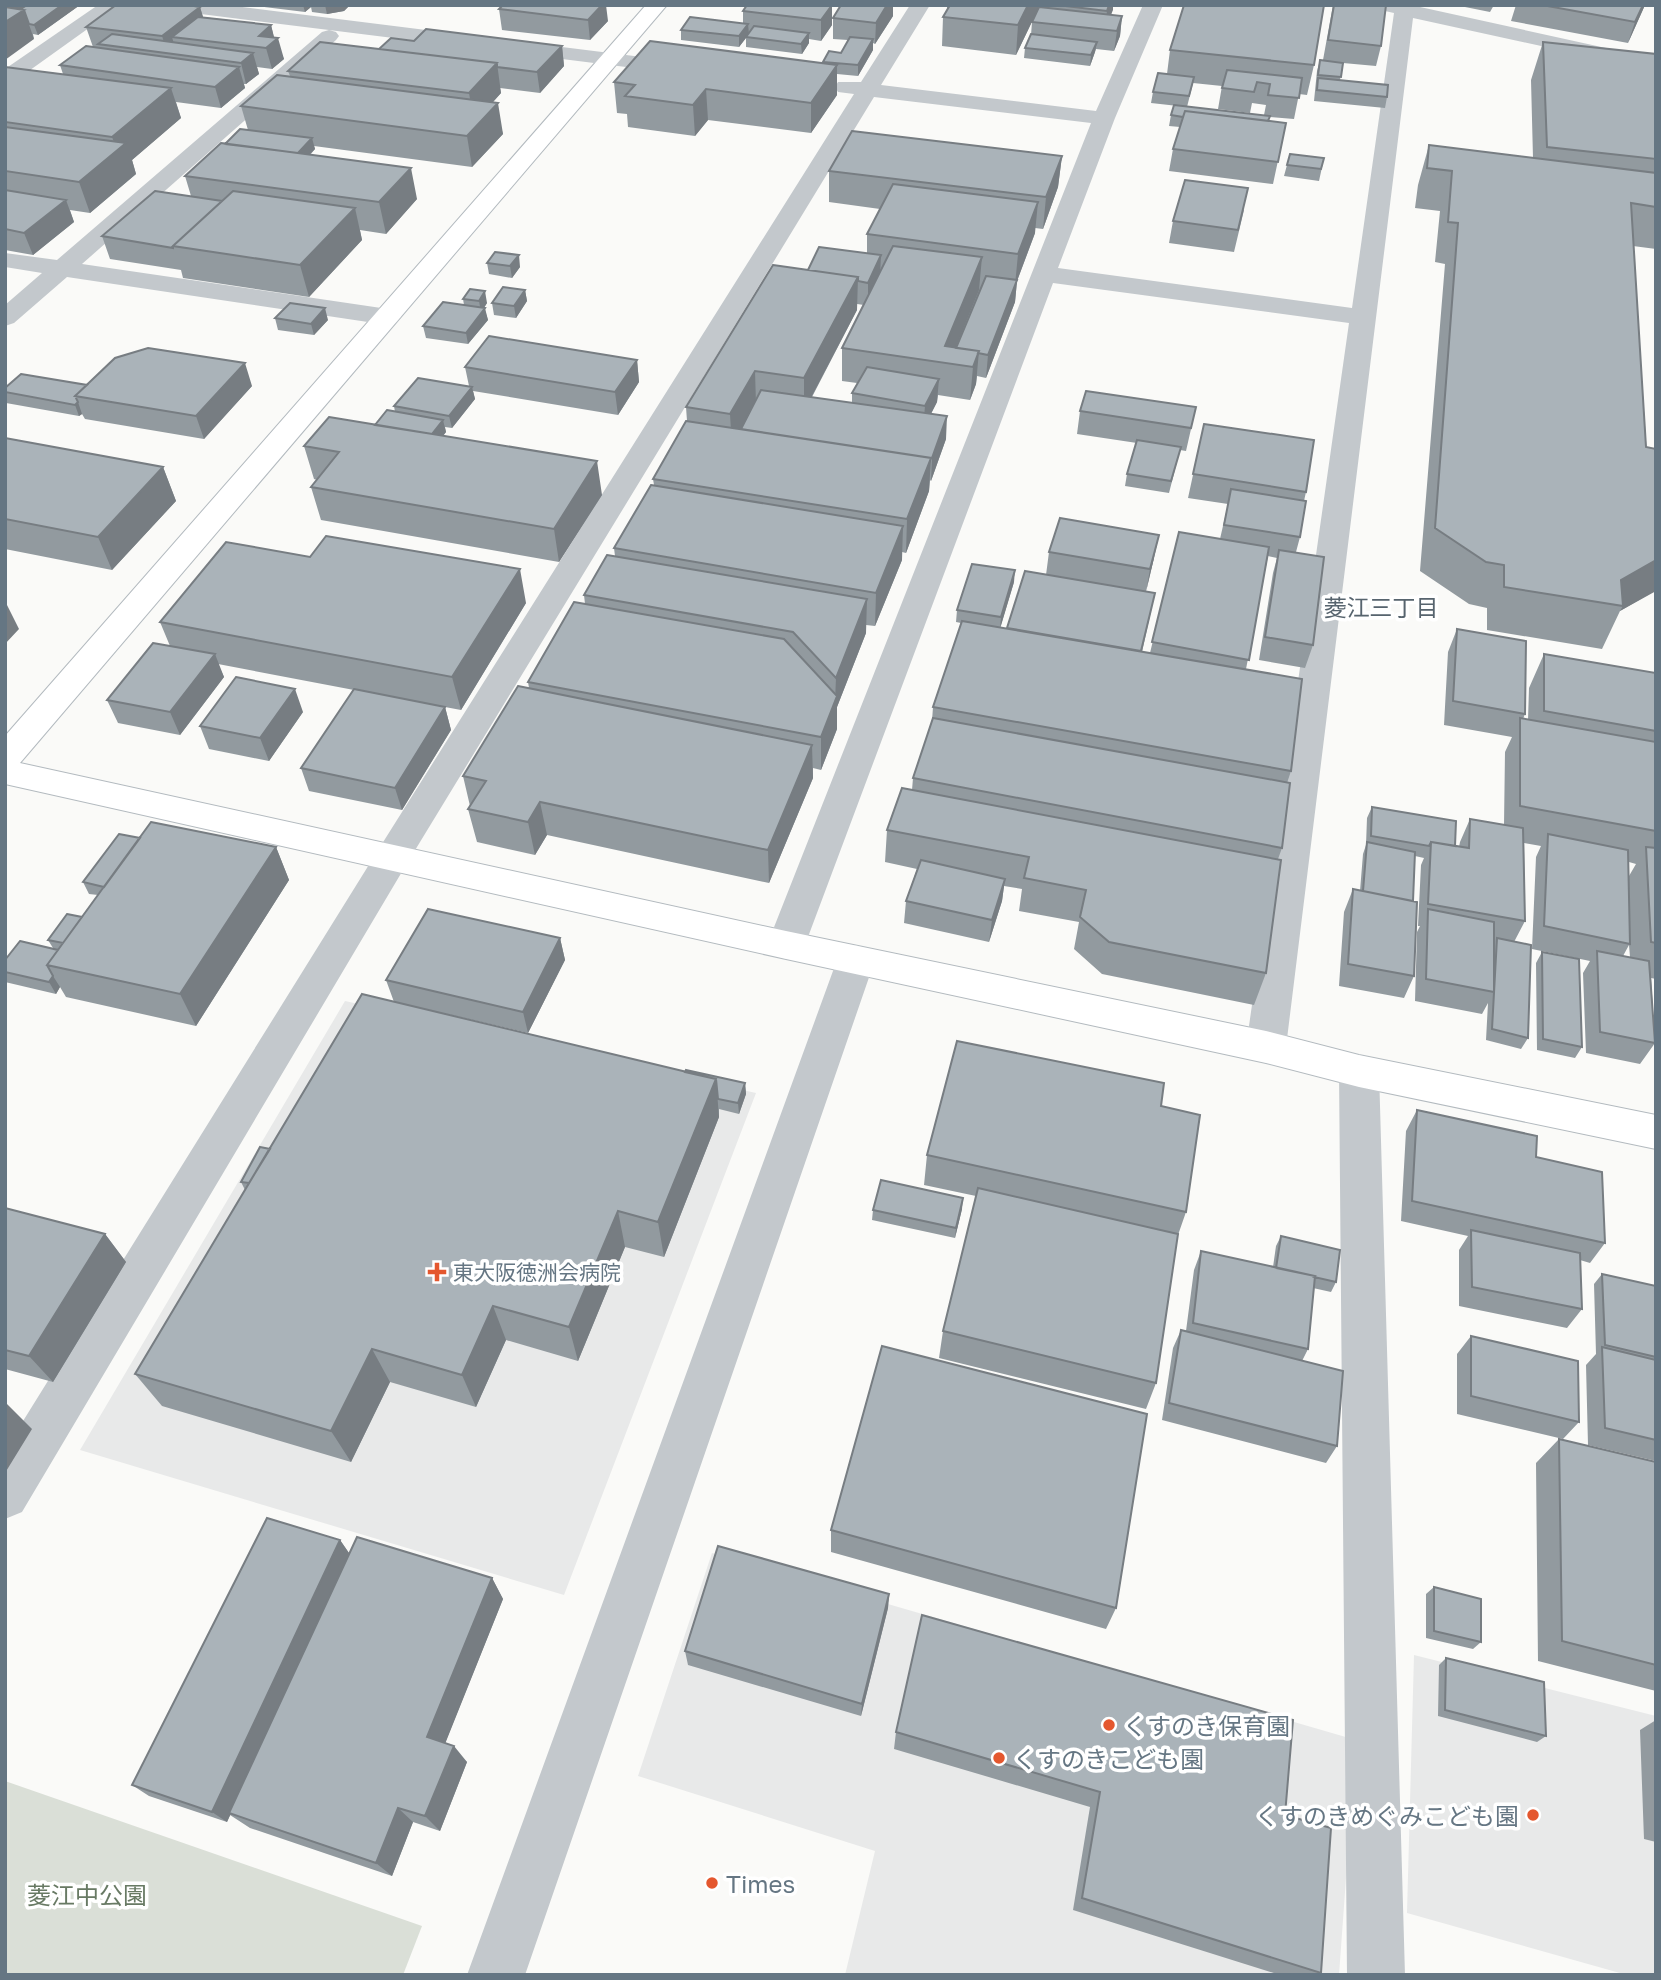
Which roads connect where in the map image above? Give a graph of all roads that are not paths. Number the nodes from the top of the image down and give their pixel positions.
1 (111, 5) edge
2 (177, 5) edge
3 (365, 5) edge
4 (657, 5) edge
5 (920, 5) edge
6 (1153, 5) edge
7 (1393, 8) edge
8 (341, 26) junction
9 (610, 60) junction
10 (1656, 65) edge
11 (704, 71) edge
12 (5, 79) edge
13 (826, 84) edge
14 (867, 89) junction
15 (1104, 118) junction
16 (5, 260) edge
17 (62, 269) junction
18 (1044, 274) junction
19 (388, 317) junction
20 (1363, 317) junction
21 (5, 318) edge
22 (5, 758) edge
23 (5, 772) edge
24 (393, 856) junction
25 (786, 945) junction
26 (856, 960) junction
27 (1266, 1047) junction
28 (1359, 1070) junction
29 (1656, 1132) edge
30 (5, 1495) edge
31 (496, 1975) edge
32 (1376, 1975) edge

1 - 12 street
2 - 8 street
3 - 8 street
4 - 9 street
5 - 14 street
6 - 15 street
7 - 10 street
7 - 20 street
8 - 9 street
8 - 17 street
9 - 11 street
9 - 19 street
13 - 14 street
14 - 15 street
14 - 24 street
15 - 18 street
16 - 17 street
17 - 19 street
17 - 21 street
18 - 20 street
18 - 25 street
19 - 22 street
20 - 27 street
23 - 24 street
24 - 25 street
24 - 30 street
25 - 26 street
26 - 27 street
26 - 31 street
27 - 28 street
28 - 29 street
28 - 32 street

